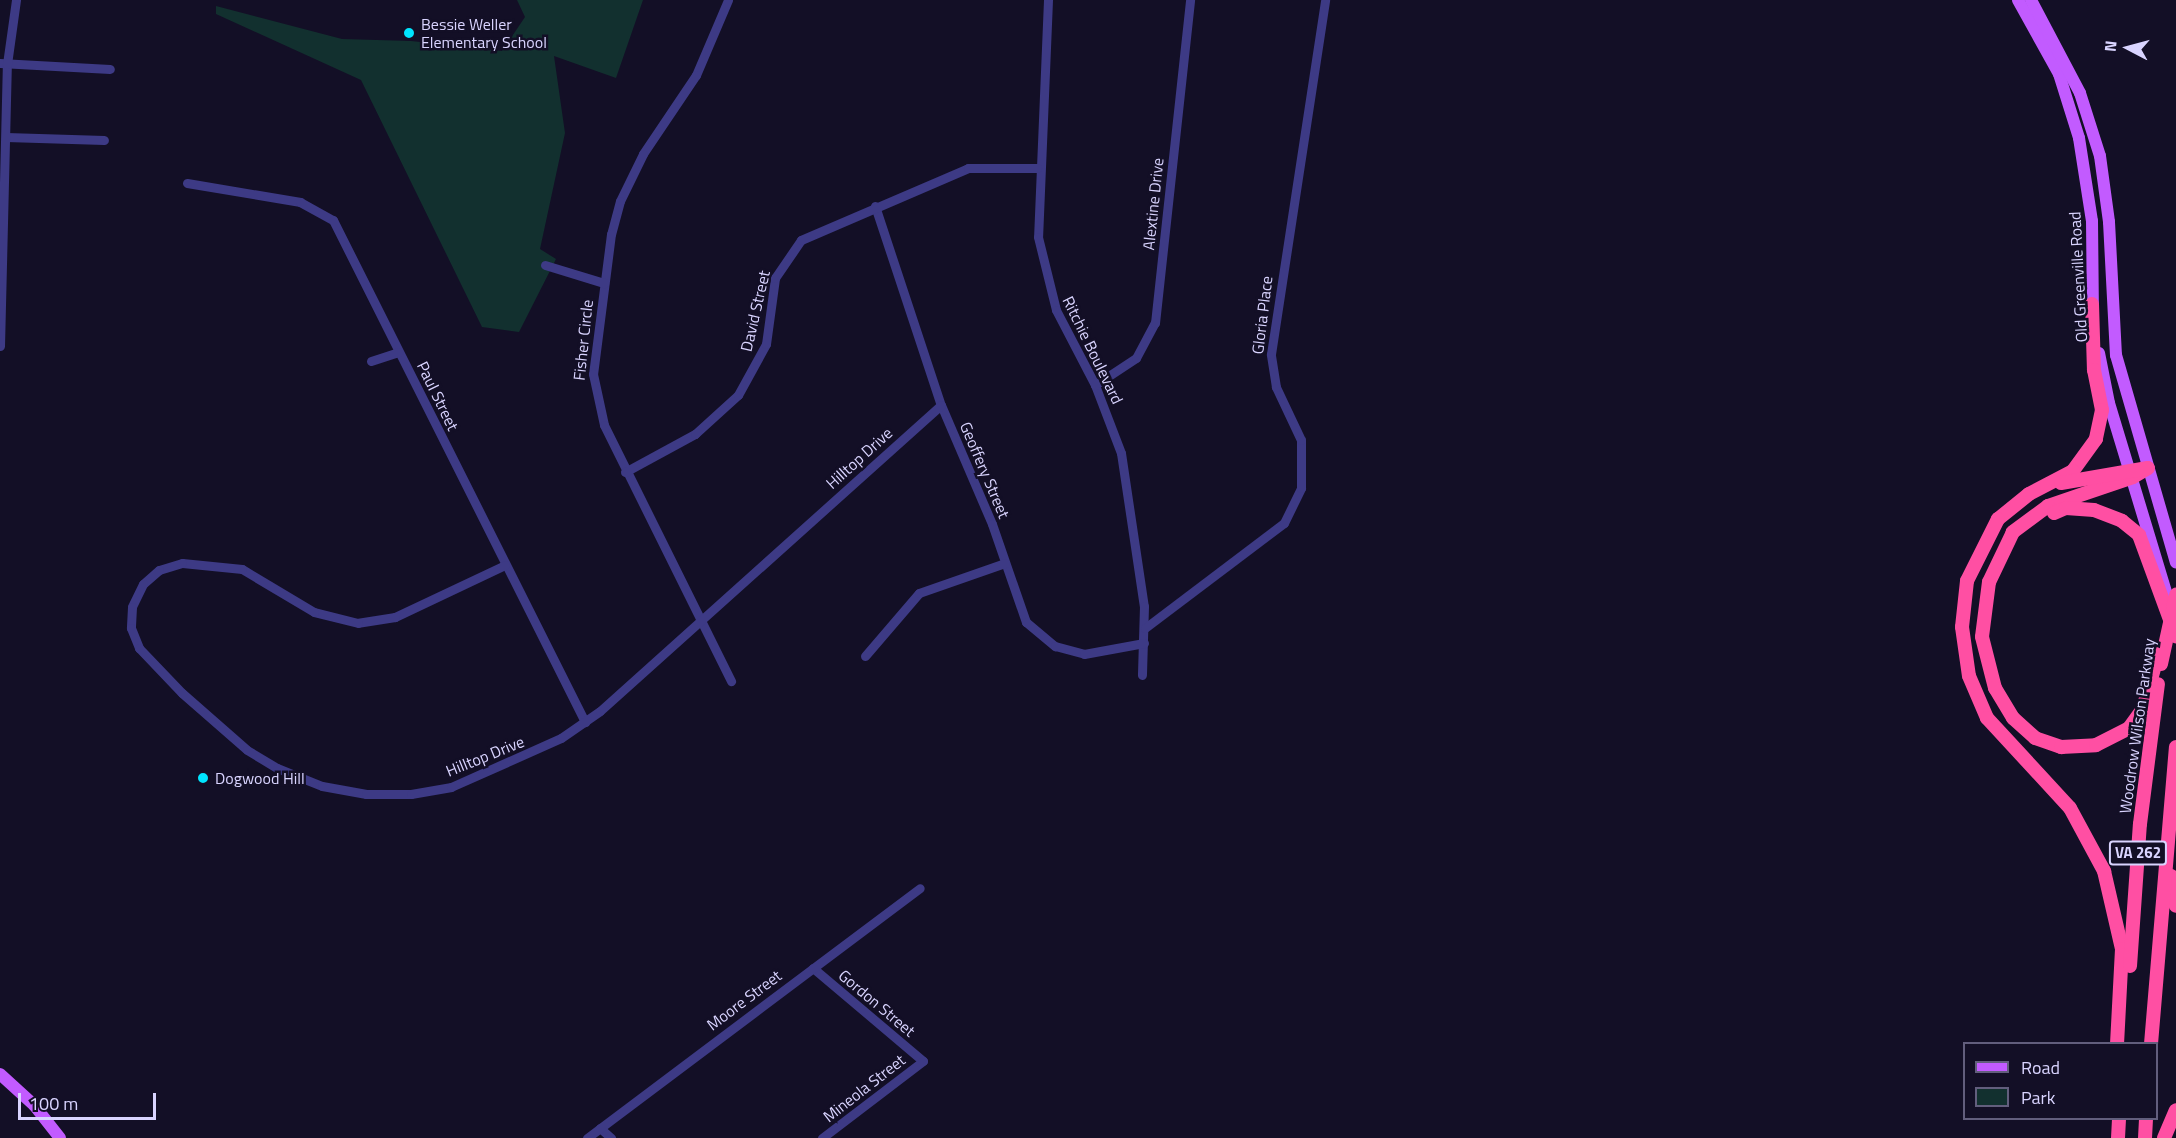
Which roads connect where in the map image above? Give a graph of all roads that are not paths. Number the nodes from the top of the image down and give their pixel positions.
1 (16, 0) edge
2 (728, 0) edge
3 (1048, 0) edge
4 (1190, 0) edge
5 (1325, 0) edge
6 (2018, 0) edge
7 (2031, 0) edge
8 (4, 63) edge
9 (110, 69) dead end
10 (6, 137) junction
11 (104, 140) dead end
12 (1037, 168) junction
13 (188, 183) dead end
14 (875, 206) junction
15 (2, 239) edge
16 (545, 266) dead end
17 (604, 283) junction
18 (2092, 304) junction
19 (0, 346) edge
20 (399, 352) junction
21 (371, 361) dead end
22 (1095, 385) junction
23 (941, 405) junction
24 (2148, 468) junction
25 (626, 472) junction
26 (2132, 473) junction
27 (2053, 484) junction
28 (1005, 563) junction
29 (2176, 563) edge
30 (1997, 564) junction
31 (505, 566) junction
32 (2175, 599) edge
33 (701, 620) junction
34 (1145, 628) junction
35 (2176, 629) edge
36 (2176, 636) edge
37 (1144, 643) junction
38 (865, 656) dead end
39 (2159, 659) junction
40 (1142, 675) dead end
41 (731, 681) dead end
42 (585, 722) junction
43 (2176, 747) edge
44 (2176, 806) edge
45 (920, 888) dead end
46 (2176, 906) edge
47 (813, 968) junction
48 (2117, 1042) edge
49 (2124, 1042) edge
50 (2151, 1042) edge
51 (923, 1061) joint
52 (0, 1074) edge
53 (2176, 1110) edge
54 (2119, 1120) edge
55 (2146, 1120) edge
56 (600, 1128) junction
57 (60, 1138) edge
58 (587, 1138) edge
59 (611, 1138) edge
60 (822, 1138) edge
61 (2118, 1138) edge
62 (2145, 1138) edge
63 (2164, 1138) edge

1 - 8 street
2 - 17 street, Fisher Circle
3 - 12 street, Ritchie Boulevard
4 - 22 street, Alextine Drive
5 - 34 street, Gloria Place
6 - 18 main road, Old Greenville Road
7 - 24 main road, Old Greenville Road
8 - 9 street
8 - 10 street
10 - 11 street
10 - 15 street
12 - 14 street, David Street
12 - 22 street, Ritchie Boulevard
13 - 20 street, Paul Street
14 - 23 street, Geoffery Street
14 - 25 street, David Street
15 - 19 street
16 - 17 street
17 - 25 street, Fisher Circle
18 - 26 main road, Old Greenville Road
18 - 27 highway
20 - 21 street
20 - 31 street, Paul Street
22 - 34 street, Ritchie Boulevard
23 - 28 street, Geoffery Street
23 - 33 street, Hilltop Drive
24 - 26 highway
24 - 29 main road, Old Greenville Road
25 - 33 street, Fisher Circle
26 - 27 highway
26 - 30 highway
26 - 35 main road, Old Greenville Road
27 - 48 highway
28 - 37 street, Geoffery Street
28 - 38 street
30 - 36 highway
30 - 39 highway
31 - 42 street, Paul Street
31 - 42 street, Hilltop Drive
32 - 39 highway, bridge
33 - 41 street, Fisher Circle
33 - 42 street, Hilltop Drive
34 - 37 street, Ritchie Boulevard
37 - 40 street, Ritchie Boulevard
39 - 49 highway, Woodrow Wilson Parkway / VA 262
43 - 50 highway, VA 262
44 - 46 highway
45 - 47 street, Moore Street
47 - 51 street, Gordon Street
47 - 56 street, Moore Street
51 - 60 street, Mineola Street
52 - 57 main road
53 - 63 highway
54 - 61 highway
55 - 62 highway
56 - 58 street, Moore Street
56 - 59 street

